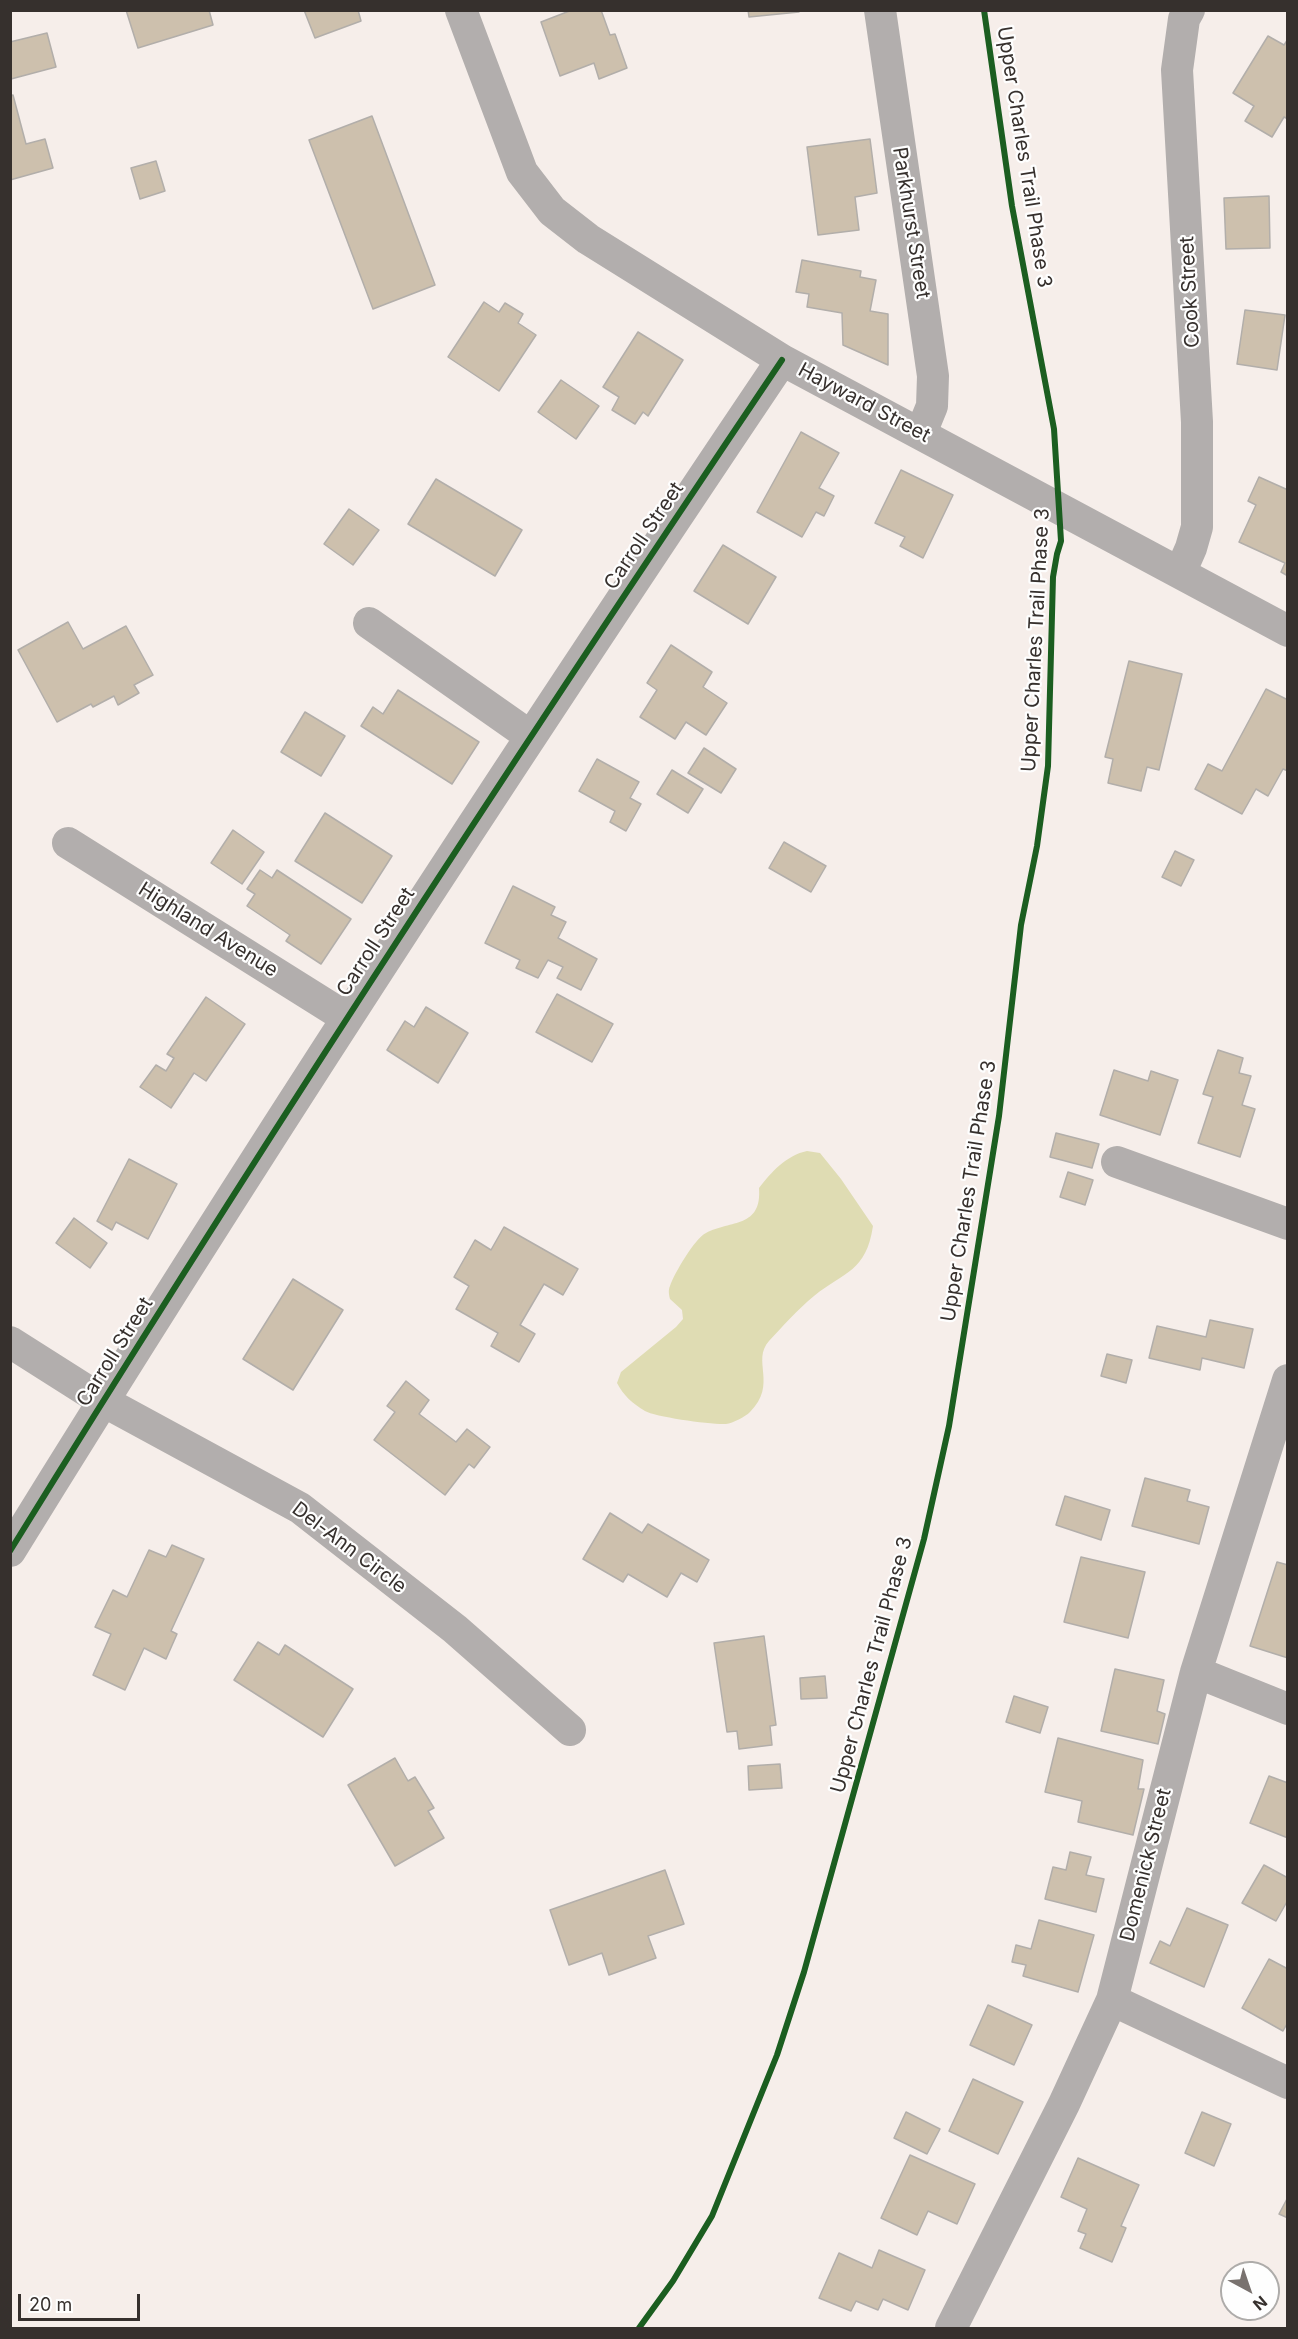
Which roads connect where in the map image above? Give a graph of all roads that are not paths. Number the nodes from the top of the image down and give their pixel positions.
1 (461, 10) edge
2 (880, 10) edge
3 (1189, 10) edge
4 (782, 360) junction
5 (921, 433) junction
6 (1180, 573) junction
7 (369, 623) dead end
8 (1287, 631) edge
9 (530, 736) junction
10 (68, 843) dead end
11 (347, 1018) junction
12 (1117, 1162) dead end
13 (1287, 1224) edge
14 (10, 1342) edge
15 (1287, 1380) edge
16 (103, 1401) junction
17 (10, 1551) edge
18 (1196, 1672) junction
19 (1287, 1709) edge
20 (570, 1730) dead end
21 (1112, 2000) junction
22 (1287, 2083) edge
23 (951, 2328) edge

1 - 4 street, Hayward Street
2 - 5 street, Parkhurst Street
3 - 6 street, Cook Street
4 - 5 street, Hayward Street
4 - 9 street, Carroll Street
5 - 6 street, Hayward Street
6 - 8 street, Hayward Street
7 - 9 street
9 - 11 street, Carroll Street
10 - 11 street, Highland Avenue
11 - 16 street, Carroll Street
12 - 13 street
14 - 16 street, Del-Ann Circle
15 - 18 street, Domenick Street
16 - 17 street, Carroll Street
16 - 20 street, Del-Ann Circle
18 - 19 street
18 - 21 street, Domenick Street
21 - 22 street
21 - 23 street, Domenick Street

